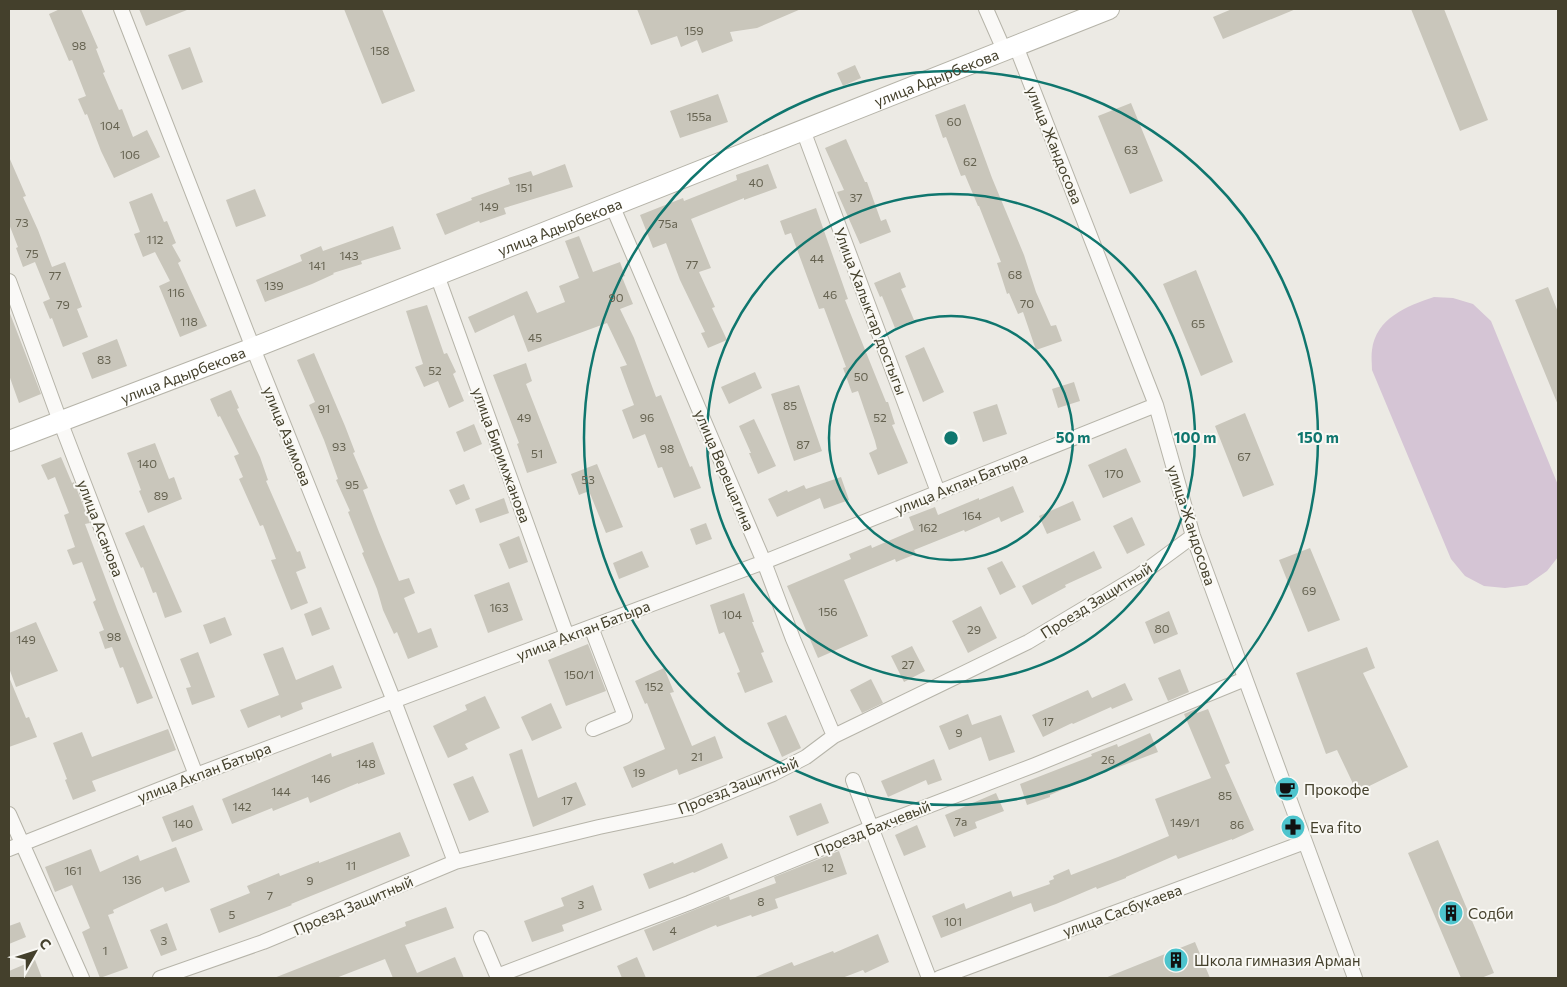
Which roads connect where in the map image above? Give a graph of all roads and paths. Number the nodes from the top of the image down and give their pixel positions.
1 (121, 9) edge
2 (986, 9) edge
3 (1109, 9) edge
4 (1010, 48) junction
5 (803, 130) junction
6 (612, 206) junction
7 (437, 275) junction
8 (9, 281) edge
9 (253, 348) junction
10 (1156, 405) junction
11 (60, 421) junction
12 (9, 441) edge
13 (938, 492) junction
14 (1193, 536) junction
15 (764, 562) junction
16 (591, 627) junction
17 (567, 636) junction
18 (1245, 679) junction
19 (394, 701) junction
20 (593, 729) dead end
21 (834, 736) junction
22 (196, 775) junction
23 (853, 780) dead end
24 (9, 814) edge
25 (871, 828) junction
26 (1305, 842) junction
27 (15, 847) edge
28 (455, 862) junction
29 (482, 938) dead end
30 (498, 977) edge
31 (82, 978) edge
32 (160, 978) edge
33 (929, 978) edge
34 (939, 978) edge
35 (1355, 978) edge

1 - 9 street, улица Азимова
2 - 4 street, улица Жандосова
3 - 4 main road, улица Адырбекова
4 - 5 main road, улица Адырбекова
4 - 10 street, улица Жандосова
5 - 6 main road, улица Адырбекова
5 - 13 street, Улица Халыктар достыгы
6 - 7 main road, улица Адырбекова
6 - 15 street, улица Верещагина
7 - 9 main road, улица Адырбекова
7 - 17 street, улица Биримжанова
8 - 11 street, улица Асанова
9 - 11 main road, улица Адырбекова
9 - 19 street, улица Азимова
10 - 13 street, улица Акпан Батыра
10 - 14 street, улица Жандосова
11 - 12 main road, улица Адырбекова
11 - 22 street, улица Асанова
13 - 15 street, улица Акпан Батыра
14 - 18 street, улица Жандосова
14 - 21 street, Проезд Защитный
15 - 16 street, улица Акпан Батыра
15 - 21 street, улица Верещагина
16 - 17 street, улица Акпан Батыра
16 - 20 street
17 - 19 street, улица Акпан Батыра
18 - 25 street, Проезд Бахчевый
18 - 26 street, улица Жандосова
19 - 22 street, улица Акпан Батыра
19 - 28 street, улица Азимова
21 - 28 street, Проезд Защитный
22 - 27 street, улица Акпан Батыра
23 - 25 street
24 - 27 street
25 - 30 street, Проезд Бахчевый
25 - 33 street
26 - 34 street, улица Сасбукаева
26 - 35 street, улица Жандосова
27 - 31 street
28 - 32 street, Проезд Защитный
29 - 30 street

